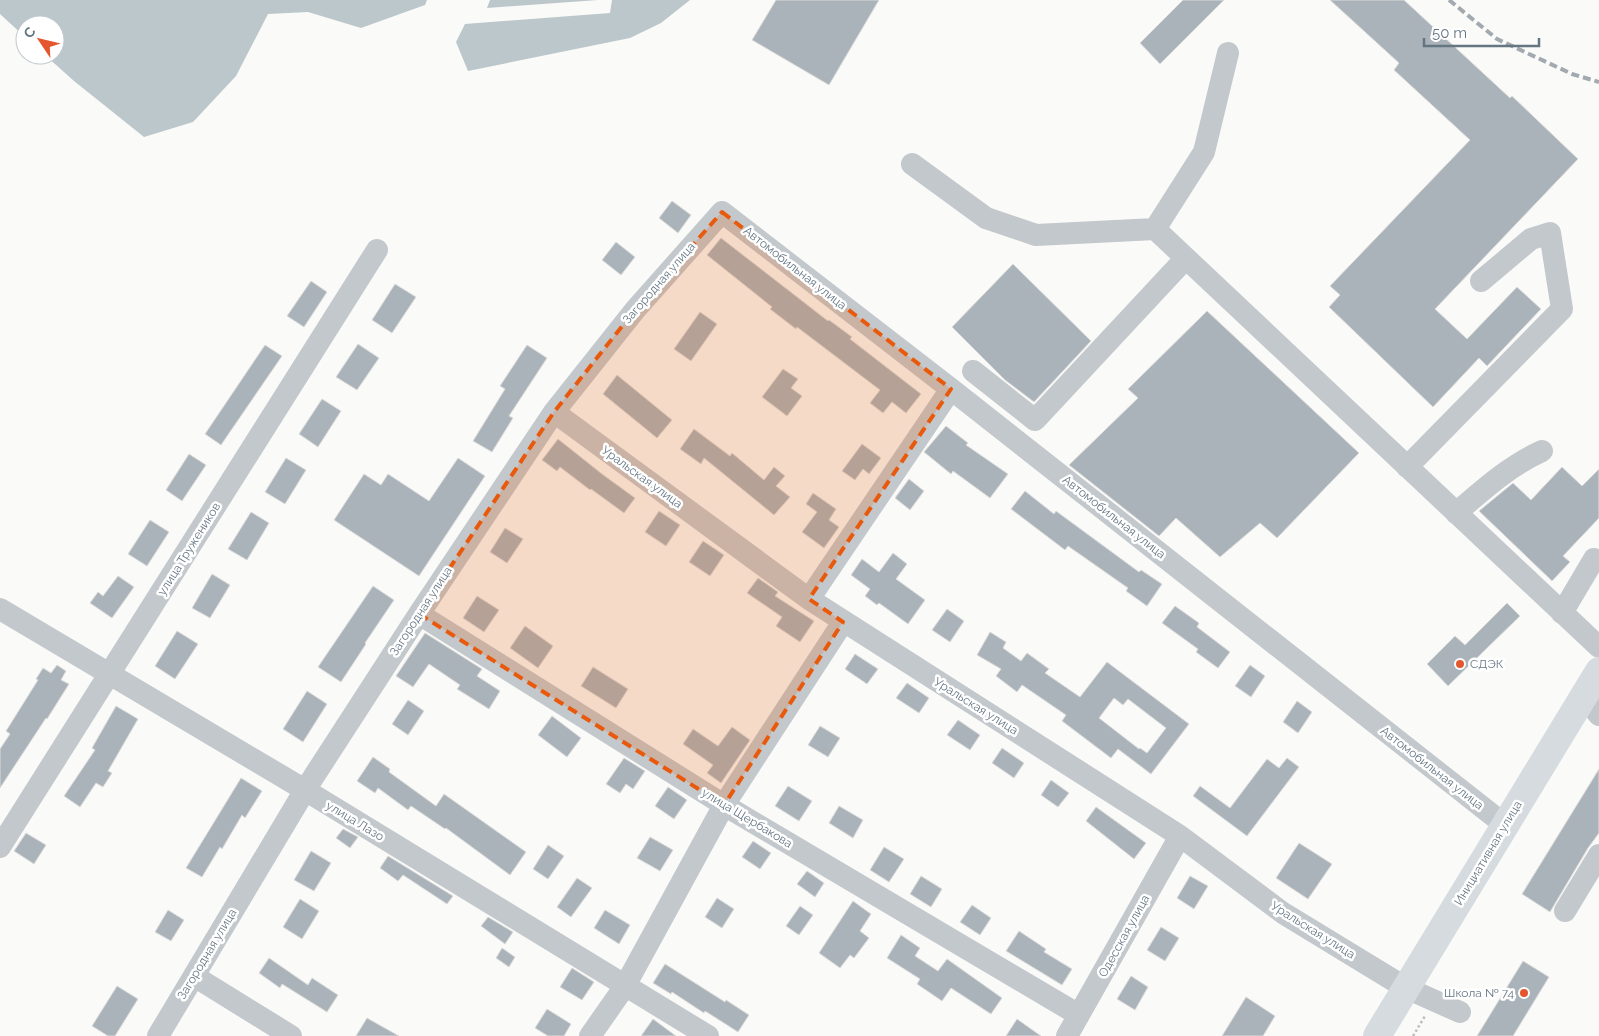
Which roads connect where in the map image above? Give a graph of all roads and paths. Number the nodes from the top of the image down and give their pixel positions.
1 (1228, 53) dead end
2 (912, 164) dead end
3 (722, 212) joint
4 (1155, 228) junction
5 (377, 250) dead end
6 (1186, 258) junction
7 (1481, 282) dead end
8 (973, 371) dead end
9 (950, 389) junction
10 (554, 412) junction
11 (1542, 451) dead end
12 (1407, 466) junction
13 (1456, 513) junction
14 (1594, 559) dead end
15 (809, 600) junction
16 (0, 608) edge
17 (1562, 613) junction
18 (419, 614) junction
19 (843, 622) junction
20 (1599, 647) edge
21 (1599, 671) edge
22 (110, 673) junction
23 (1591, 706) edge
24 (305, 790) junction
25 (724, 805) junction
26 (1505, 825) junction
27 (1180, 836) junction
28 (0, 847) edge
29 (1599, 855) edge
30 (1566, 911) dead end
31 (194, 976) junction
32 (625, 986) junction
33 (1406, 988) junction
34 (1433, 1001) junction
35 (1460, 1012) dead end
36 (1080, 1015) junction
37 (158, 1036) edge
38 (291, 1036) edge
39 (590, 1036) edge
40 (708, 1036) edge
41 (1068, 1036) edge
42 (1377, 1036) edge
43 (1413, 1036) edge

1 - 4 street
2 - 4 street
3 - 9 street, Автомобильная улица
3 - 10 street, Загородная улица
4 - 6 street
5 - 22 street, улица Тружеников
6 - 8 street
6 - 12 street
7 - 12 street
9 - 15 street
9 - 26 street, Автомобильная улица
10 - 15 street, Уральская улица
10 - 18 street, Загородная улица
11 - 13 street
12 - 13 street
13 - 17 street
14 - 17 street
15 - 19 street, Уральская улица
16 - 22 street, улица Лазо
17 - 20 street
18 - 24 street, Загородная улица
18 - 25 street, улица Щербакова
19 - 25 street
19 - 27 street, Уральская улица
21 - 23 main road, Инициативная улица
22 - 24 street, улица Лазо
22 - 28 street, улица Тружеников
23 - 26 main road, Инициативная улица
24 - 31 street, Загородная улица
24 - 32 street, улица Лазо
25 - 32 street
25 - 36 street, улица Щербакова
26 - 33 main road, Инициативная улица
27 - 33 street, Уральская улица
27 - 36 street, Одесская улица
29 - 30 street
31 - 37 street, Загородная улица
31 - 38 street
32 - 39 street
32 - 40 street, улица Лазо
33 - 34 street, Уральская улица
33 - 42 main road, Инициативная улица
34 - 35 street, Уральская улица
34 - 43 path
36 - 41 street, Одесская улица

